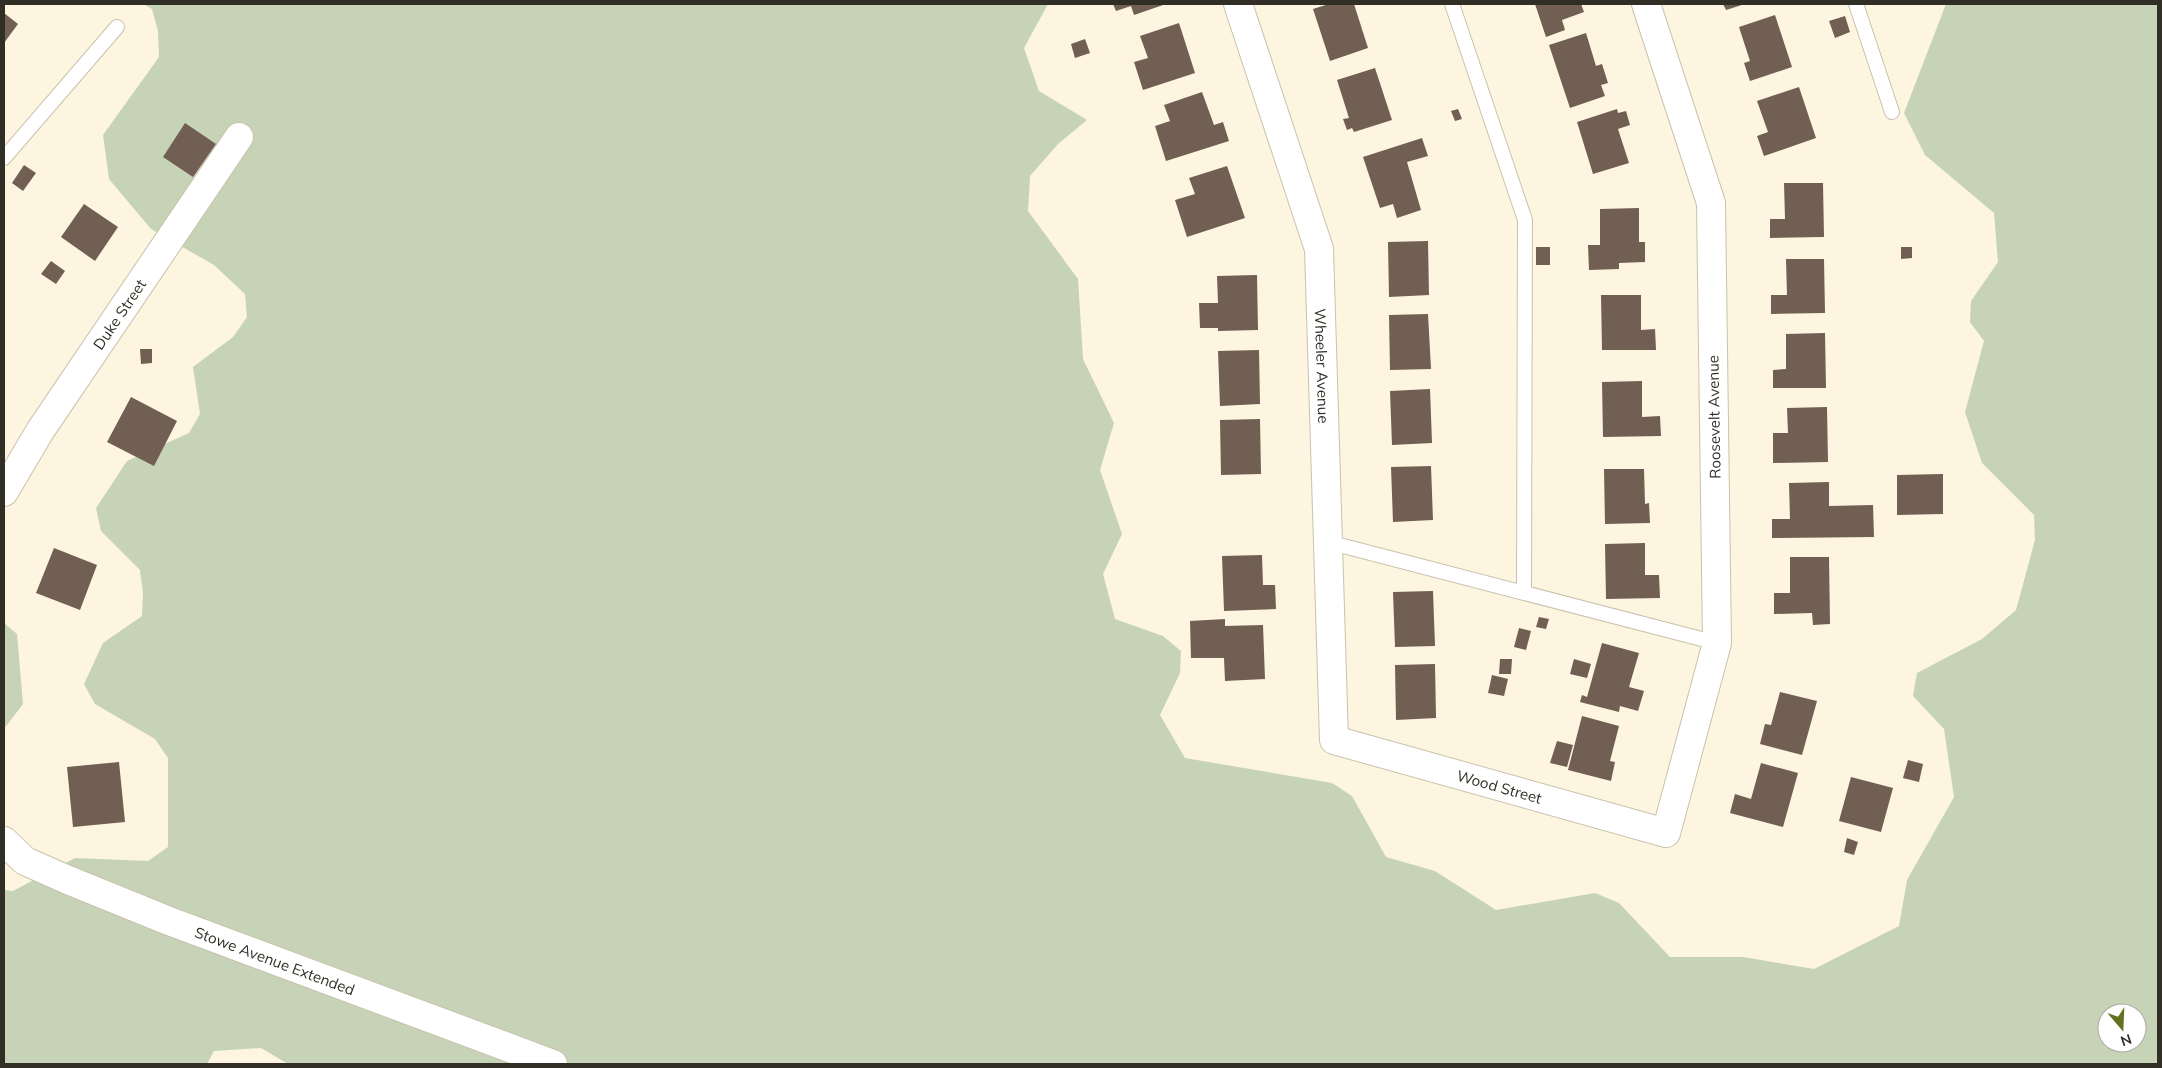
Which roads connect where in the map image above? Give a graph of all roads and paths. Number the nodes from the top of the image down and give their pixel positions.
1 (1238, 4) edge
2 (1452, 4) edge
3 (1646, 4) edge
4 (1856, 4) edge
5 (117, 27) dead end
6 (1892, 112) dead end
7 (239, 137) dead end
8 (4, 158) edge
9 (4, 492) edge
10 (1328, 542) junction
11 (1524, 591) junction
12 (1717, 643) junction
13 (1334, 740) joint
14 (1666, 833) joint
15 (4, 841) edge
16 (553, 1064) edge

1 - 10 street, Wheeler Avenue
2 - 11 lane
3 - 12 street, Roosevelt Avenue
4 - 6 lane
5 - 8 lane
7 - 9 street, Duke Street
10 - 11 lane
10 - 13 street, Wheeler Avenue
11 - 12 lane
12 - 14 street, Roosevelt Avenue
13 - 14 street, Wood Street
15 - 16 street, Stowe Avenue Extended

